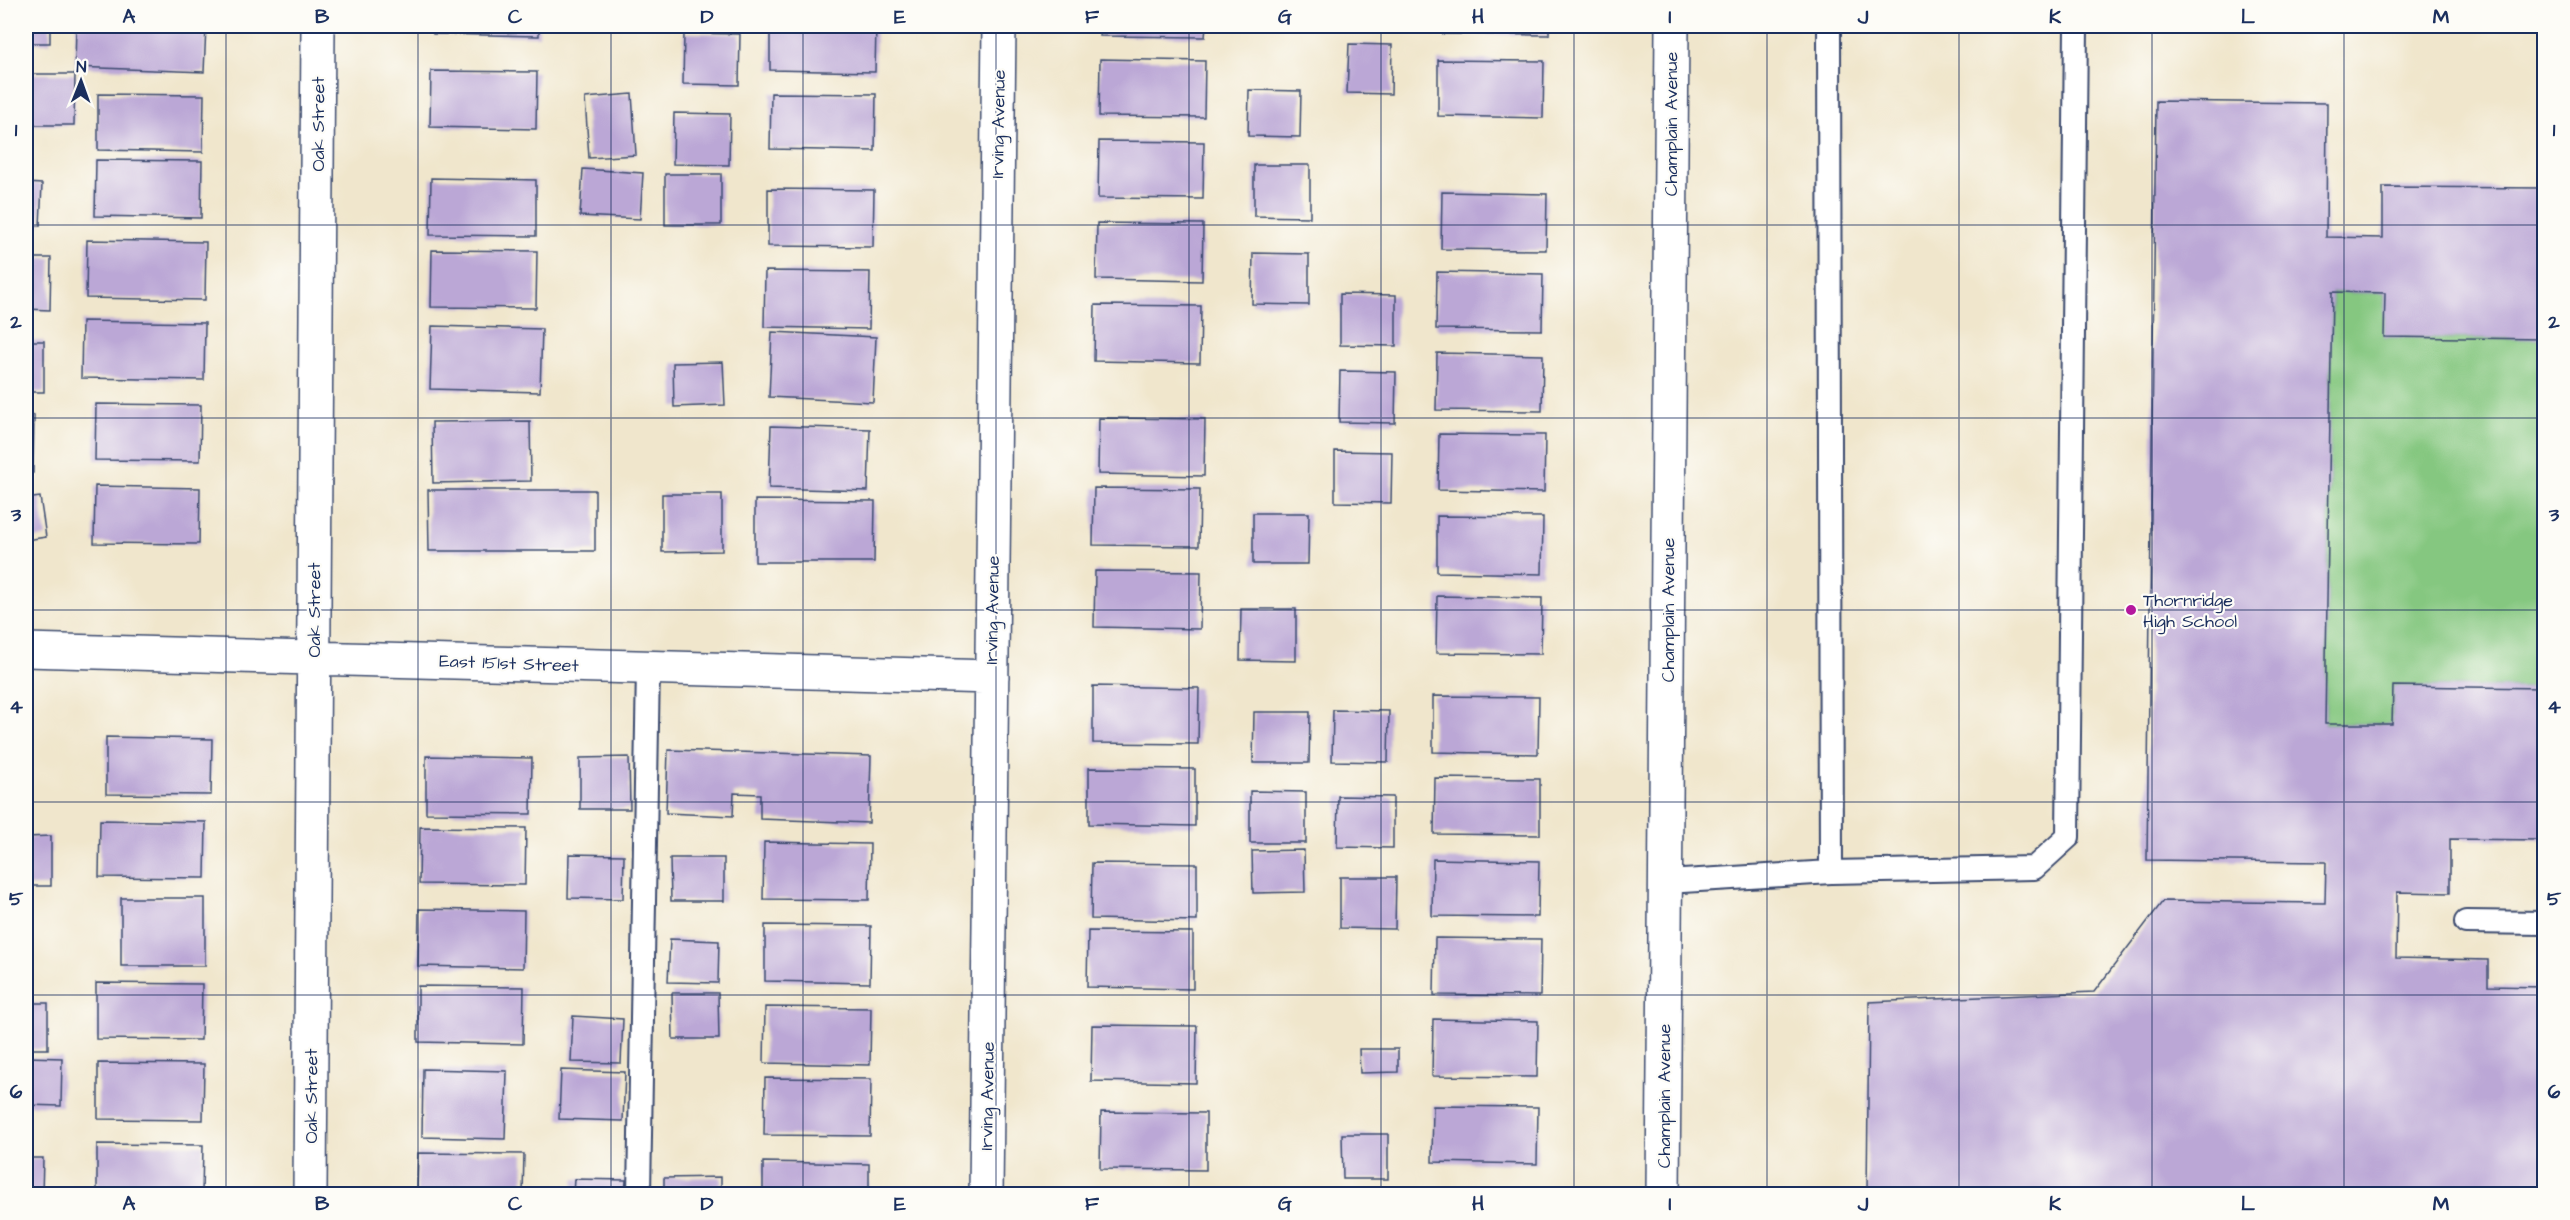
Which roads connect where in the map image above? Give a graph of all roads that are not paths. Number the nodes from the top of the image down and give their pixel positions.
1 (318, 26) edge
2 (999, 26) edge
3 (1672, 26) edge
4 (1829, 26) edge
5 (2076, 26) edge
6 (26, 650) edge
7 (314, 658) junction
8 (648, 667) junction
9 (992, 677) junction
10 (1831, 872) junction
11 (1666, 882) junction
12 (2466, 921) dead end
13 (2544, 923) edge
14 (310, 1194) edge
15 (639, 1194) edge
16 (986, 1194) edge
17 (1663, 1194) edge

1 - 7 street, Oak Street
2 - 9 street, Irving Avenue
3 - 11 street, Champlain Avenue
4 - 10 lane
5 - 10 lane
6 - 7 street, East 151st Street
7 - 8 street, East 151st Street
7 - 14 street, Oak Street
8 - 9 street, East 151st Street
8 - 15 lane
9 - 16 street, Irving Avenue
10 - 11 lane
11 - 17 street, Champlain Avenue
12 - 13 lane

